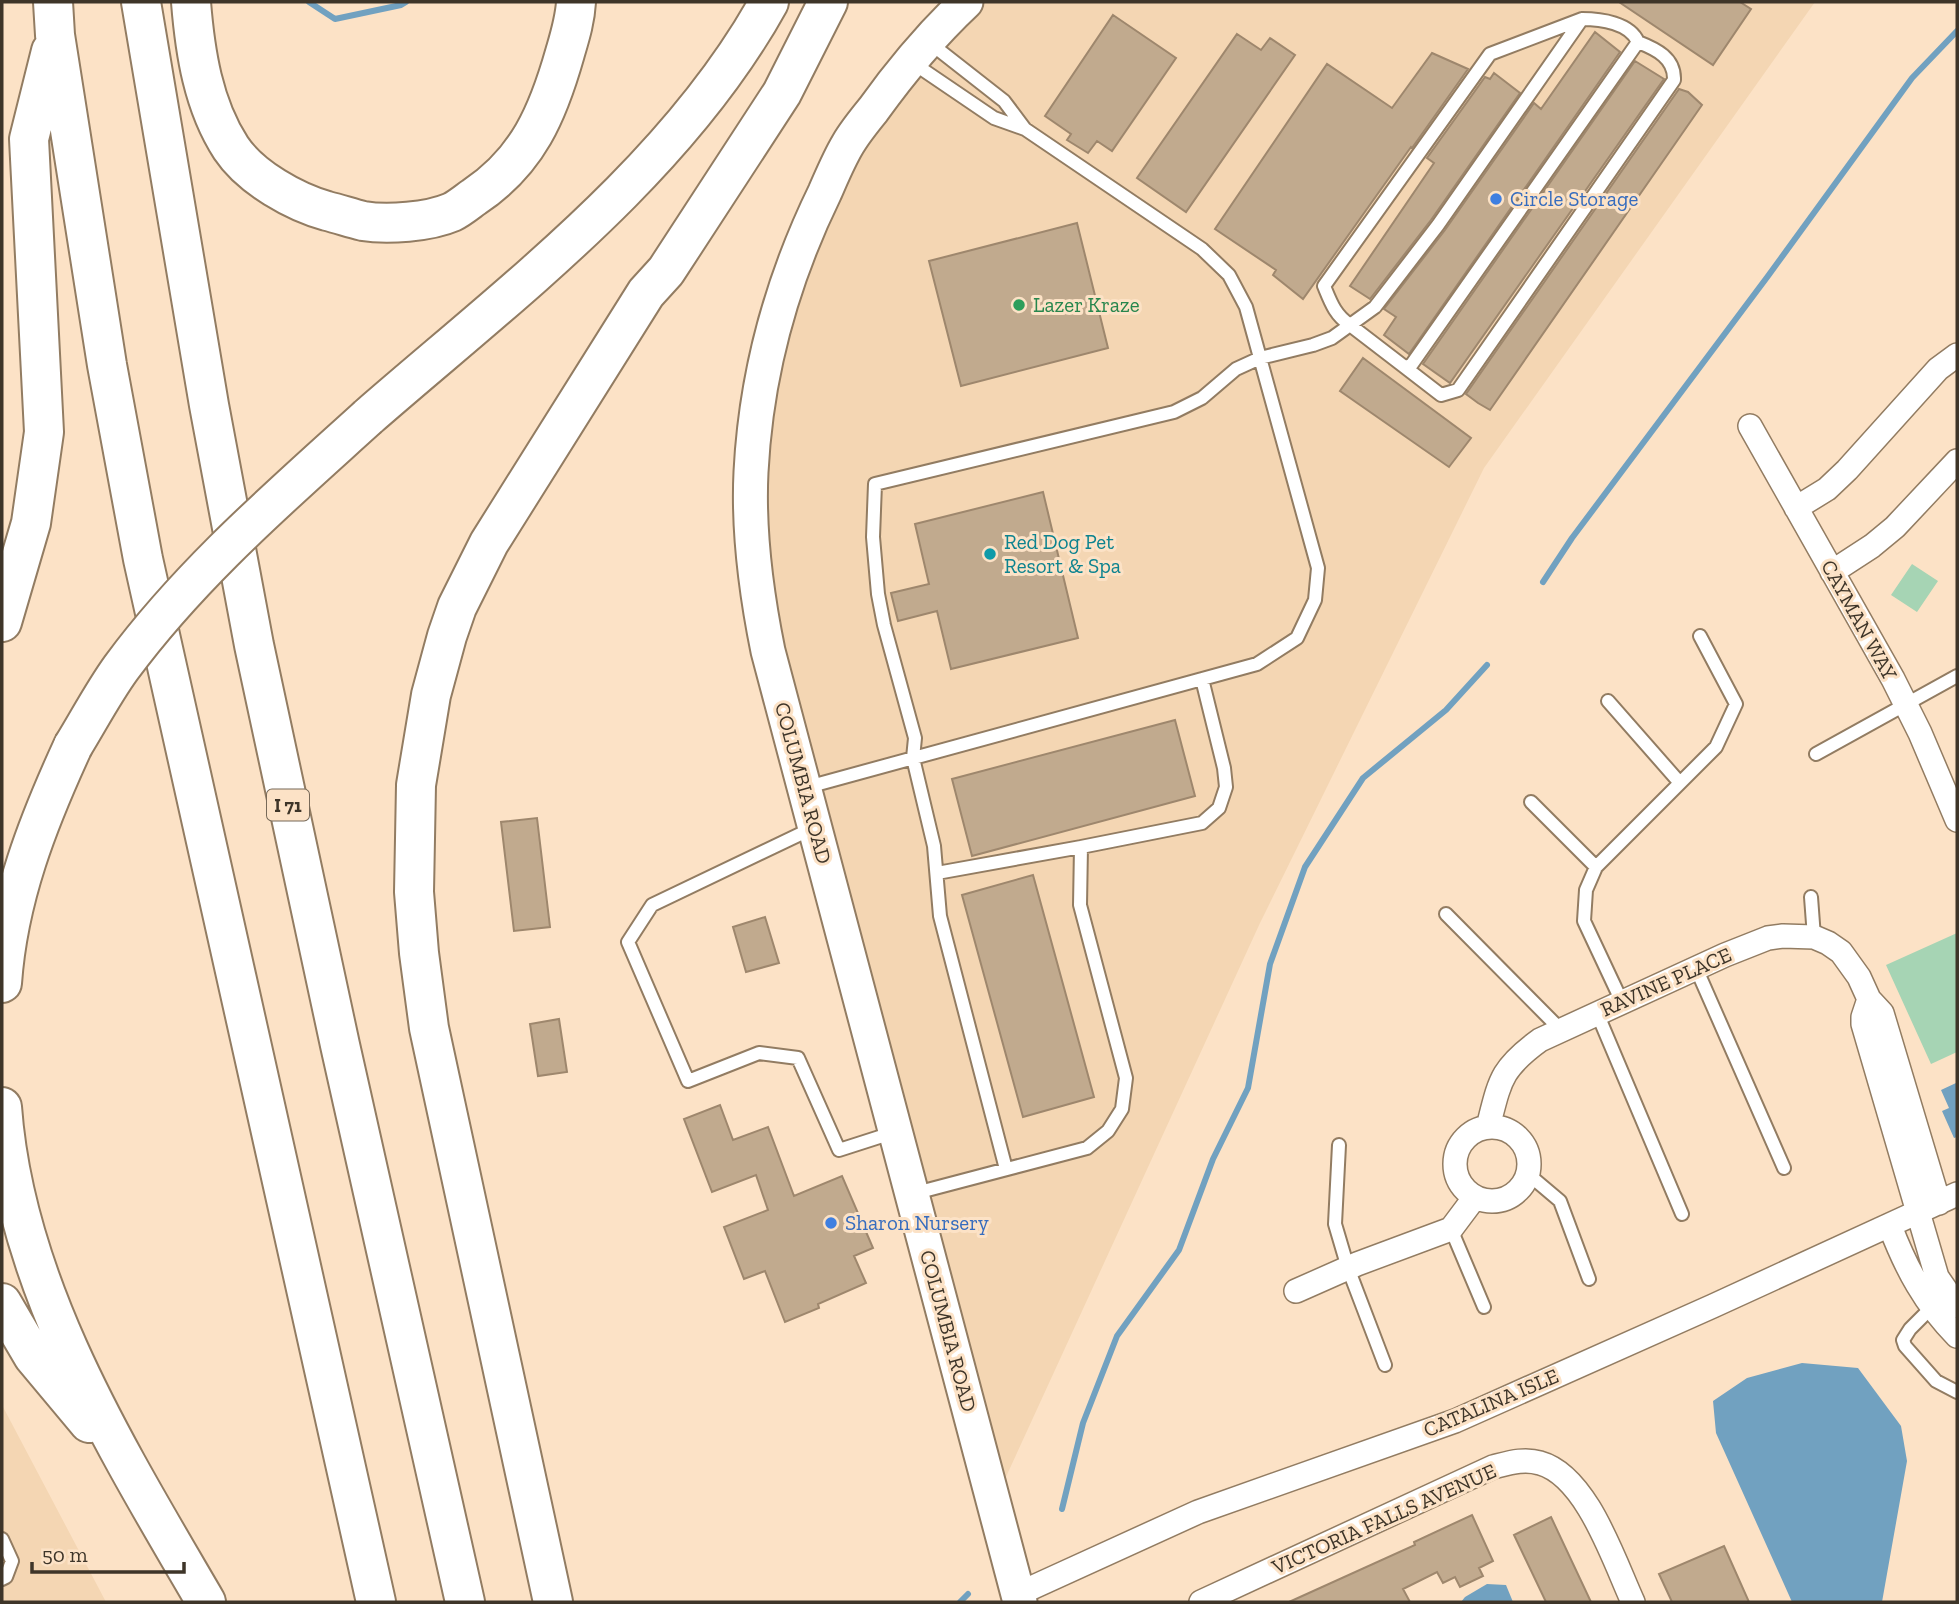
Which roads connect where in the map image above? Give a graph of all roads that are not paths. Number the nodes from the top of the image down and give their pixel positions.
1 (141, 2) edge
2 (191, 2) edge
3 (576, 2) edge
4 (769, 2) edge
5 (828, 2) edge
6 (966, 2) edge
7 (54, 19) edge
8 (1582, 19) junction
9 (1639, 41) junction
10 (918, 51) junction
11 (1025, 129) junction
12 (1350, 325) junction
13 (1957, 355) edge
14 (1260, 358) junction
15 (1406, 368) junction
16 (1750, 426) dead end
17 (1957, 461) edge
18 (1796, 508) junction
19 (1832, 572) junction
20 (2, 622) edge
21 (1700, 636) dead end
22 (1957, 676) edge
23 (1202, 679) junction
24 (1608, 701) dead end
25 (1906, 705) junction
26 (1816, 754) dead end
27 (913, 758) junction
28 (1680, 783) junction
29 (804, 788) junction
30 (1531, 802) dead end
31 (1957, 820) edge
32 (815, 827) junction
33 (1082, 847) junction
34 (1596, 867) junction
35 (937, 873) junction
36 (1811, 897) dead end
37 (1446, 914) dead end
38 (1814, 937) junction
39 (1696, 968) junction
40 (2, 983) edge
41 (1622, 1002) junction
42 (1597, 1013) junction
43 (1561, 1030) junction
44 (2, 1107) edge
45 (1488, 1127) junction
46 (896, 1132) junction
47 (1339, 1145) dead end
48 (1784, 1168) dead end
49 (1006, 1169) junction
50 (1528, 1174) junction
51 (912, 1195) junction
52 (1475, 1198) junction
53 (1938, 1203) edge
54 (1682, 1214) dead end
55 (1890, 1226) junction
56 (1451, 1229) junction
57 (1348, 1268) junction
58 (1589, 1279) dead end
59 (1296, 1291) dead end
60 (2, 1303) edge
61 (1957, 1306) edge
62 (1484, 1307) dead end
63 (1931, 1308) junction
64 (1957, 1336) edge
65 (1385, 1365) dead end
66 (1957, 1392) edge
67 (129, 1470) junction
68 (2, 1539) edge
69 (2, 1579) edge
70 (1229, 1597) edge
71 (1019, 1598) edge
72 (206, 1602) edge
73 (376, 1602) edge
74 (465, 1602) edge
75 (552, 1602) edge
76 (1202, 1602) edge
77 (1633, 1602) edge

1 - 74 highway, I 71
2 - 3 highway
4 - 40 highway, bridge
5 - 75 highway
6 - 10 street, COLUMBIA ROAD
7 - 20 highway
7 - 73 highway
8 - 9 lane
8 - 12 lane
8 - 12 lane
9 - 15 lane
9 - 15 lane
10 - 11 lane
10 - 11 lane
10 - 29 street, COLUMBIA ROAD
11 - 14 lane
12 - 14 lane
12 - 15 lane
13 - 18 street
14 - 23 lane
14 - 27 lane
16 - 18 street, CAYMAN WAY
17 - 19 street
18 - 19 street, CAYMAN WAY
19 - 25 street, CAYMAN WAY
21 - 28 lane
22 - 25 lane
23 - 27 lane
23 - 33 lane
24 - 28 lane
25 - 26 lane
25 - 31 street, CAYMAN WAY
27 - 29 lane
27 - 35 lane
28 - 34 lane
29 - 32 street, COLUMBIA ROAD
30 - 34 lane
32 - 46 street, COLUMBIA ROAD
32 - 46 lane
33 - 35 lane
33 - 49 lane
34 - 41 lane
35 - 49 lane
36 - 38 lane
37 - 43 lane
38 - 39 street, RAVINE PLACE
38 - 53 street
39 - 41 street, RAVINE PLACE
39 - 48 lane
41 - 42 street, RAVINE PLACE
42 - 43 street, RAVINE PLACE
42 - 54 lane
43 - 45 street, RAVINE PLACE
44 - 67 highway
45 - 50 street
45 - 52 street
46 - 51 street, COLUMBIA ROAD
47 - 57 lane
49 - 51 lane
50 - 52 street
50 - 58 lane
51 - 71 street, COLUMBIA ROAD
52 - 56 street
53 - 55 street, CATALINA ISLE
53 - 61 street
55 - 63 street
55 - 71 street, CATALINA ISLE
56 - 57 street
56 - 62 lane
57 - 59 street
57 - 65 lane
60 - 67 highway
63 - 64 street
63 - 66 lane
67 - 72 highway
68 - 69 lane
70 - 76 street, VICTORIA FALLS AVENUE
70 - 77 street, VICTORIA FALLS AVENUE

